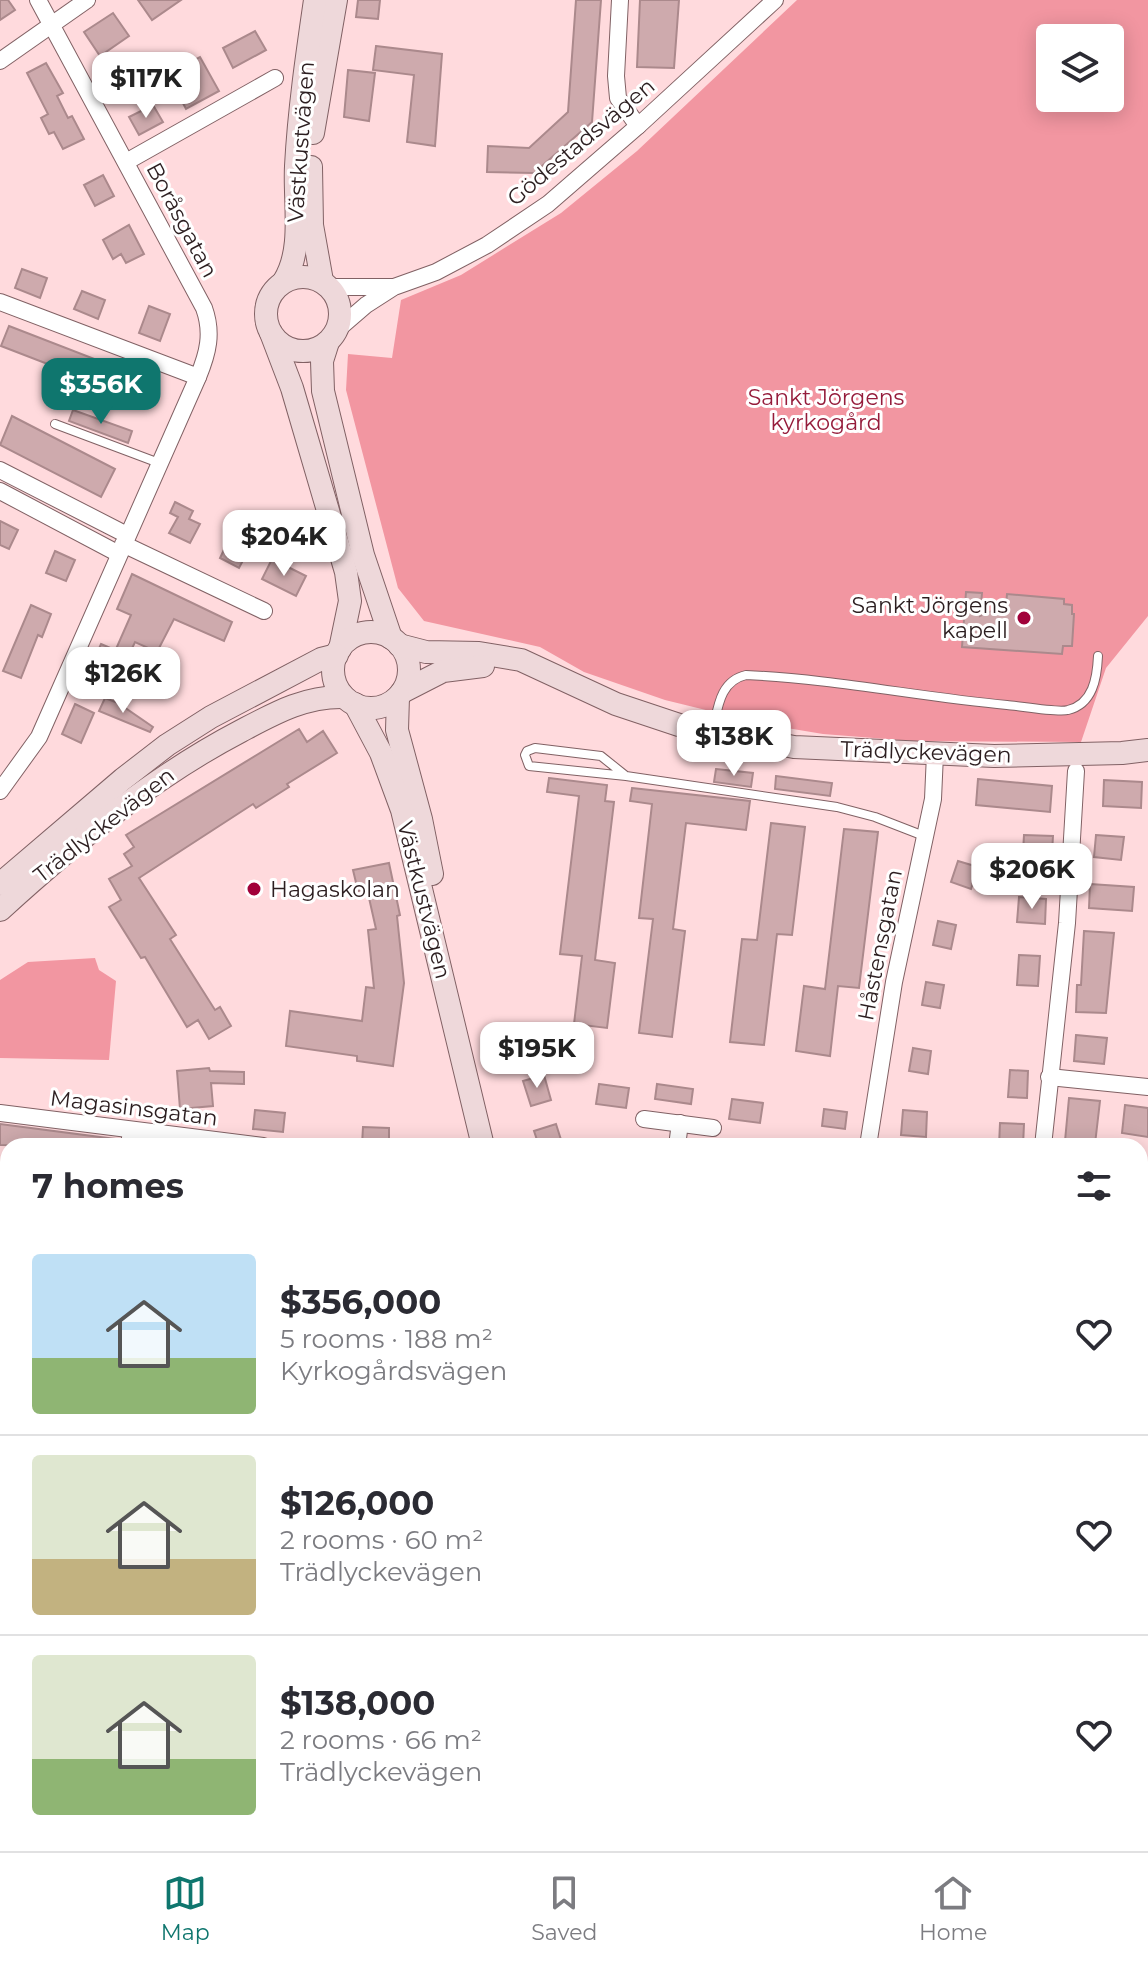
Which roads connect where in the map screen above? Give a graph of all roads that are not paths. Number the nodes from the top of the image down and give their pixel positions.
1 (38, 0) edge
2 (87, 0) edge
3 (315, 0) edge
4 (336, 0) edge
5 (620, 0) edge
6 (775, 0) edge
7 (51, 25) junction
8 (0, 61) edge
9 (275, 78) dead end
10 (638, 126) junction
11 (126, 162) junction
12 (284, 281) junction
13 (325, 284) junction
14 (394, 287) junction
15 (0, 302) edge
16 (271, 333) junction
17 (332, 336) junction
18 (198, 377) junction
19 (55, 424) dead end
20 (159, 463) junction
21 (0, 470) edge
22 (0, 491) edge
23 (123, 544) junction
24 (264, 611) dead end
25 (395, 642) junction
26 (338, 652) junction
27 (1098, 656) dead end
28 (570, 684) junction
29 (400, 694) junction
30 (349, 701) junction
31 (712, 732) junction
32 (1148, 750) edge
33 (935, 754) junction
34 (1076, 771) dead end
35 (626, 776) junction
36 (0, 791) edge
37 (925, 836) junction
38 (0, 884) edge
39 (0, 910) edge
40 (451, 1010) junction
41 (1049, 1077) junction
42 (1148, 1087) edge
43 (0, 1113) edge
44 (644, 1119) dead end
45 (680, 1123) junction
46 (713, 1128) dead end
47 (480, 1135) edge
48 (130, 1138) edge
49 (678, 1138) edge
50 (869, 1138) edge
51 (1044, 1138) edge

1 - 7 street, Boråsgatan
2 - 7 street
3 - 12 street, Västkustvägen
4 - 13 street, Västkustvägen
5 - 10 street
6 - 10 street, Gödestadsvägen
7 - 8 street
7 - 11 street, Boråsgatan
9 - 11 street
10 - 14 street, Gödestadsvägen
11 - 18 street, Boråsgatan
12 - 13 street
12 - 16 street
13 - 14 street, Gödestadsvägen
13 - 17 street
14 - 17 street, Gödestadsvägen
15 - 18 street
16 - 17 street
16 - 26 street
17 - 25 street
18 - 20 street, Boråsgatan
19 - 20 lane
20 - 23 street, Boråsgatan
21 - 23 street
22 - 23 street
23 - 24 street
23 - 36 street, Boråsgatan
25 - 26 street
25 - 28 street, Trädlyckevägen
25 - 29 street
26 - 30 street
26 - 38 street, Trädlyckevägen
27 - 31 lane
28 - 29 street, Trädlyckevägen
28 - 31 street, Trädlyckevägen
29 - 30 street
29 - 40 street, Västkustvägen
30 - 39 street, Trädlyckevägen
30 - 40 street, Västkustvägen
31 - 33 street, Trädlyckevägen
32 - 33 street, Trädlyckevägen
33 - 37 street, Håstensgatan
34 - 41 street
35 - 35 lane
35 - 37 lane
37 - 50 street, Håstensgatan
40 - 47 street, Västkustvägen
41 - 42 street
41 - 51 street
43 - 48 street, Magasinsgatan
44 - 45 street
45 - 46 street
45 - 49 street

